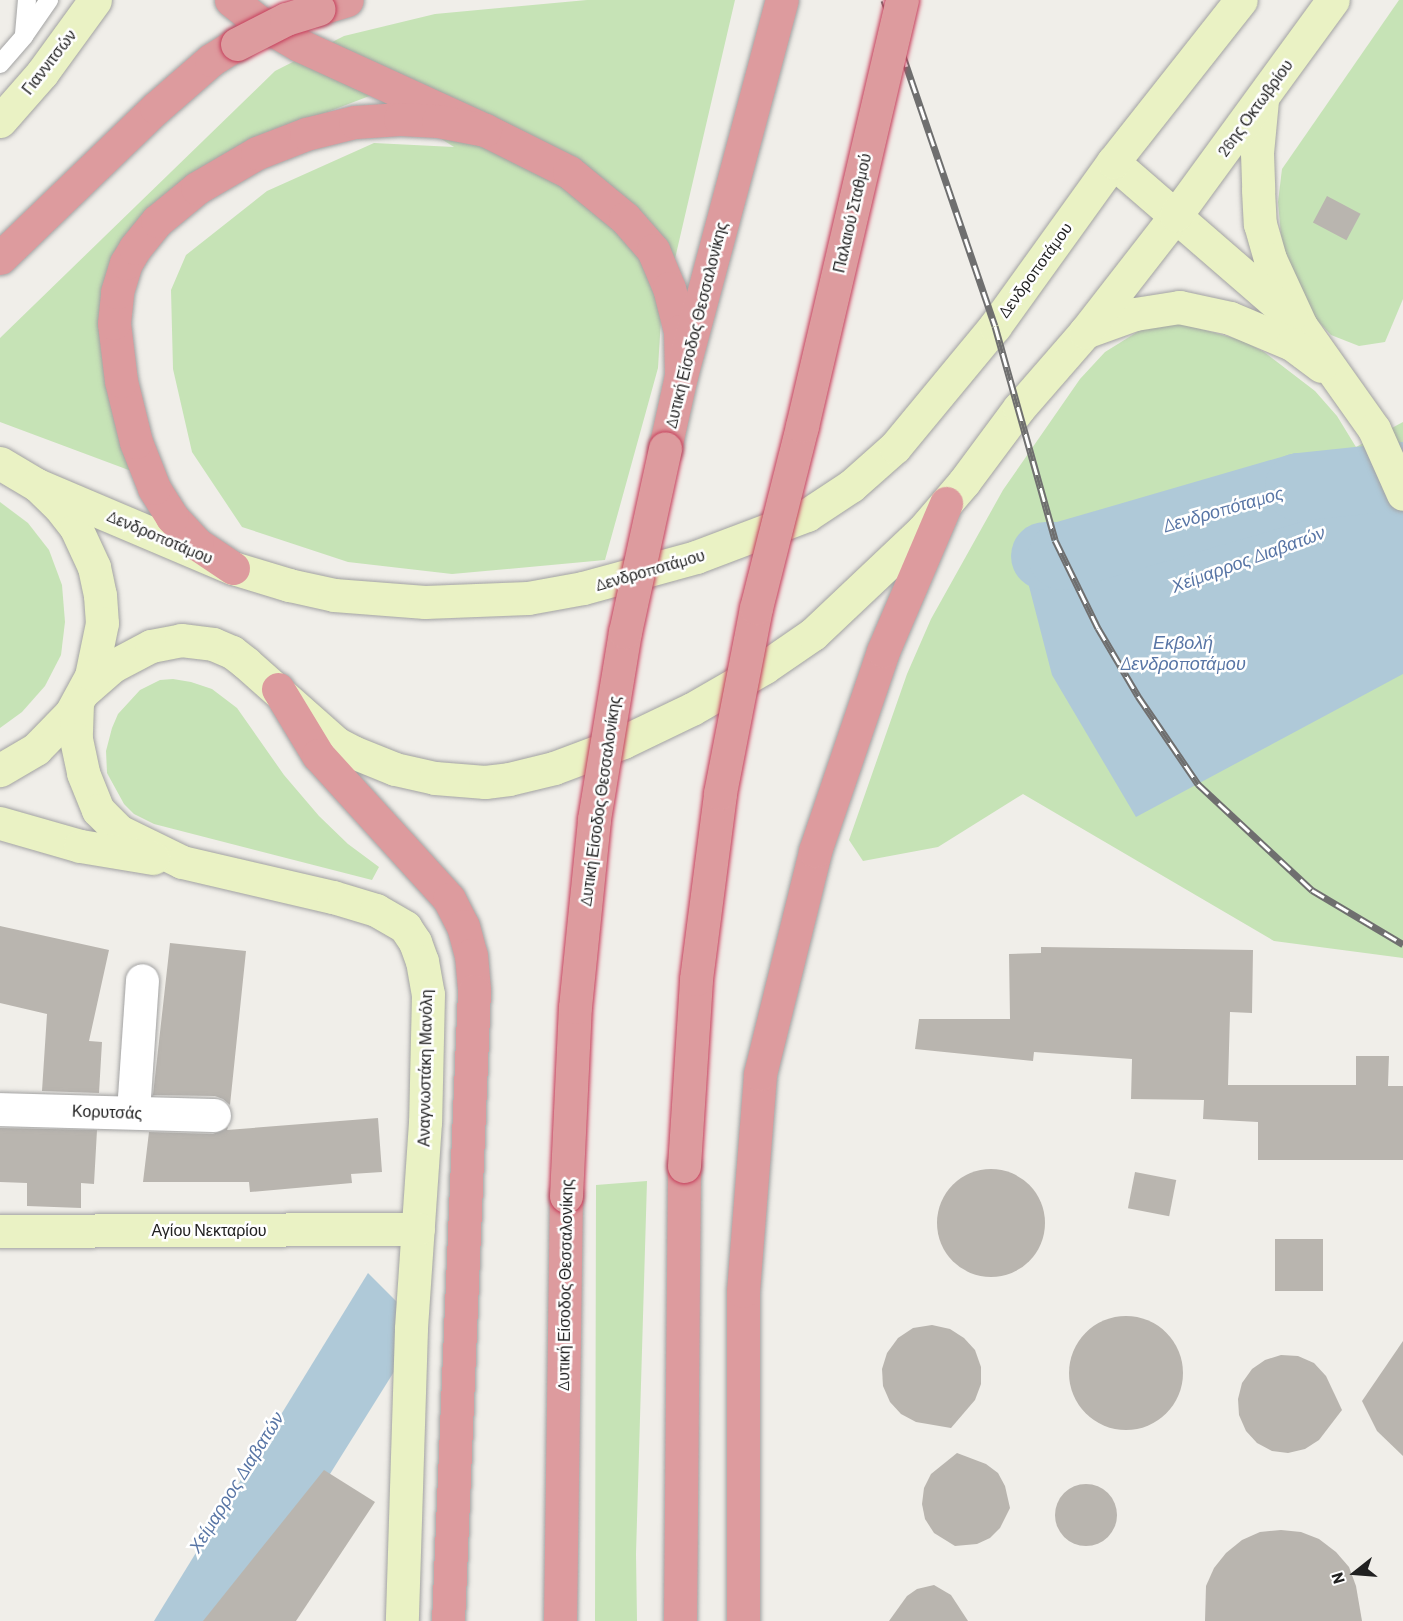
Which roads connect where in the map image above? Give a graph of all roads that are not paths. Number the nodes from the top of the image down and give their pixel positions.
1 (27, 0) edge
2 (49, 0) edge
3 (95, 0) edge
4 (231, 0) edge
5 (347, 0) edge
6 (782, 0) edge
7 (902, 0) edge
8 (1241, 0) edge
9 (1333, 0) edge
10 (24, 36) junction
11 (0, 64) edge
12 (1262, 100) junction
13 (0, 121) edge
14 (485, 130) junction
15 (1113, 162) junction
16 (1176, 214) junction
17 (0, 258) edge
18 (1301, 326) junction
19 (1085, 332) junction
20 (681, 376) junction
21 (1343, 384) junction
22 (0, 463) edge
23 (37, 485) junction
24 (1403, 494) edge
25 (946, 503) junction
26 (233, 568) junction
27 (278, 689) junction
28 (81, 697) junction
29 (0, 770) edge
30 (0, 823) edge
31 (182, 862) junction
32 (142, 980) dead end
33 (0, 1109) edge
34 (133, 1112) junction
35 (214, 1115) dead end
36 (418, 1229) junction
37 (0, 1231) edge
38 (402, 1621) edge
39 (448, 1621) edge
40 (560, 1621) edge
41 (680, 1621) edge
42 (743, 1621) edge

1 - 10 lane
2 - 10 lane
3 - 13 main road, Γιαννιτσών
4 - 14 highway
5 - 17 highway, bridge
6 - 20 highway, Δυτική Είσοδος Θεσσαλονίκης
7 - 41 highway, Παλαιού Σταθμού, bridge
8 - 15 main road
9 - 12 main road, 26ης Οκτωβρίου
10 - 11 lane
12 - 16 main road, 26ης Οκτωβρίου
12 - 18 main road
14 - 20 highway
14 - 26 highway
15 - 16 main road
15 - 26 main road, Δενδροποτάμου
16 - 18 main road
16 - 19 main road
18 - 21 main road
19 - 21 main road
19 - 25 main road
20 - 40 highway, Δυτική Είσοδος Θεσσαλονίκης, bridge
21 - 24 main road
22 - 23 main road, Δενδροποτάμου
23 - 26 main road, Δενδροποτάμου
23 - 28 main road, Δενδροποτάμου
25 - 27 main road
25 - 42 highway
27 - 28 main road
27 - 39 highway
28 - 29 main road, Δενδροποτάμου
28 - 31 main road, Αναγνωστάκη Μανόλη
30 - 31 main road
31 - 36 main road, Αναγνωστάκη Μανόλη
32 - 34 street
33 - 34 street, Κορυτσάς
34 - 35 street, Κορυτσάς
36 - 37 main road, Αγίου Νεκταρίου
36 - 38 main road, Αναγνωστάκη Μανόλη

